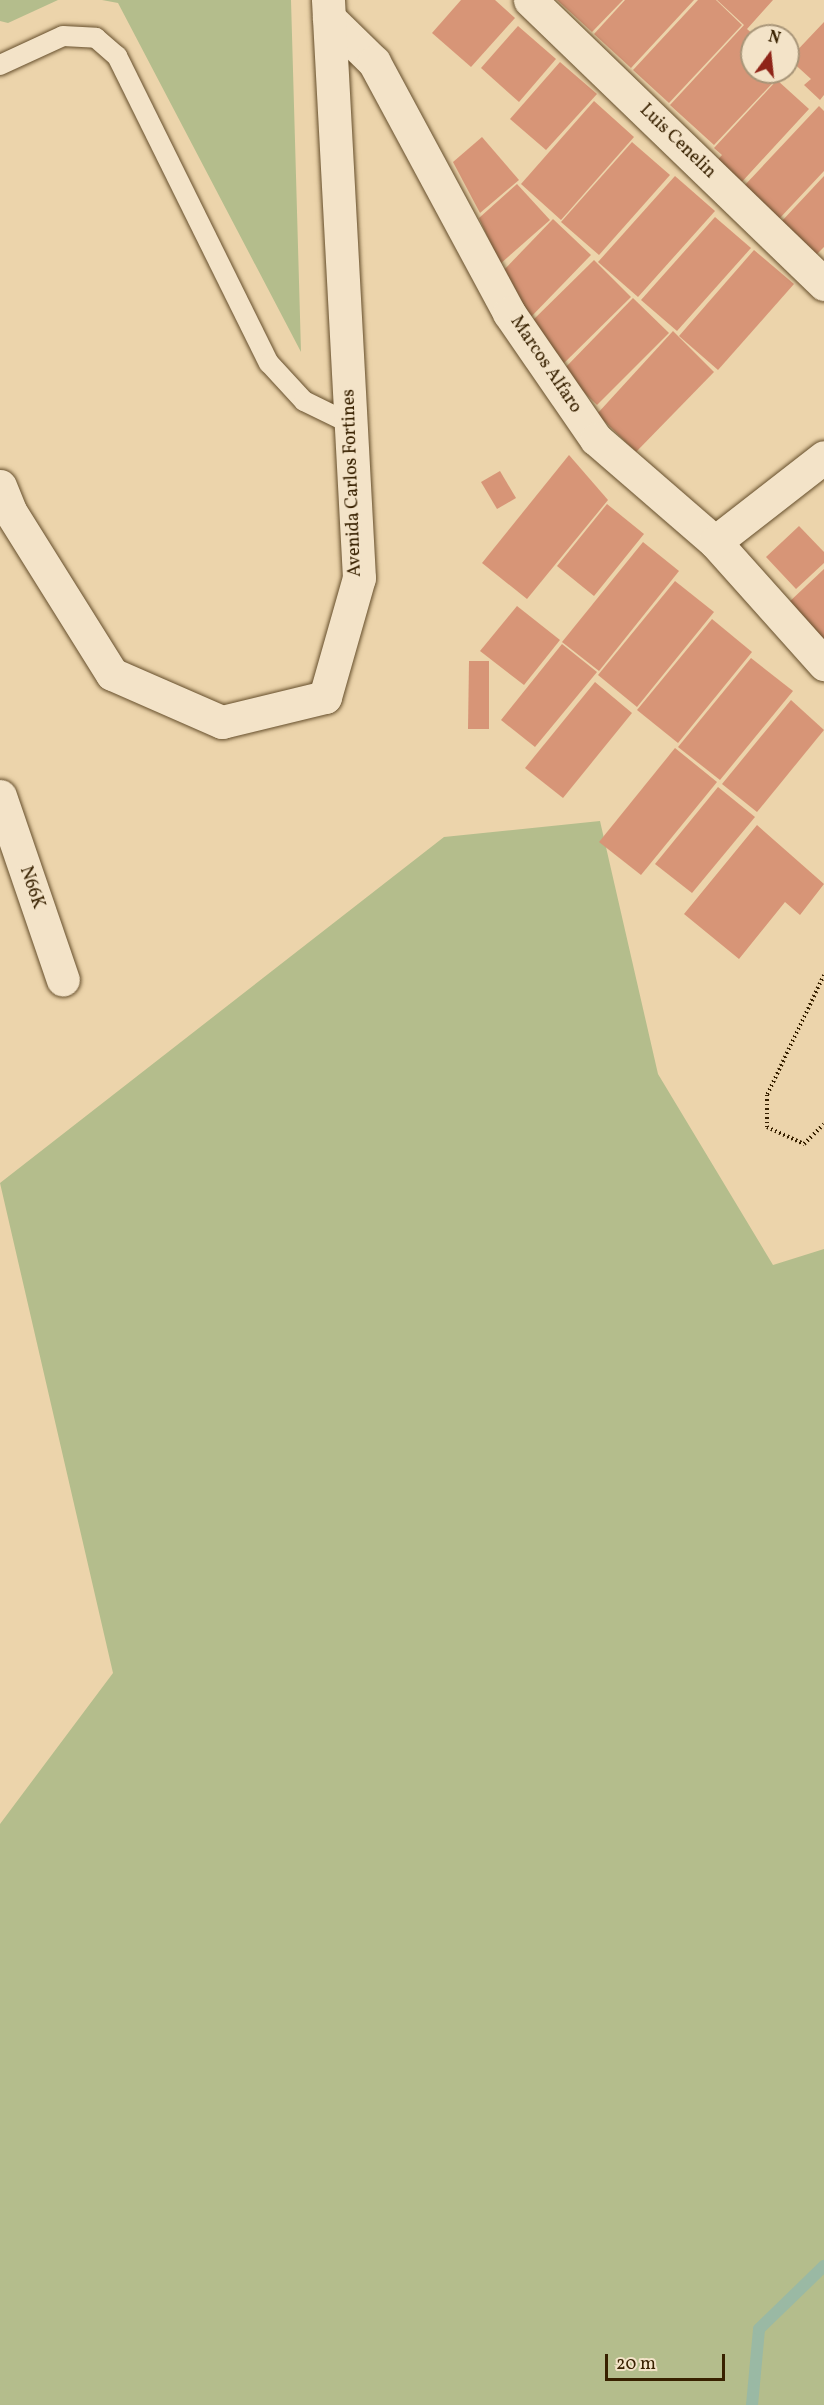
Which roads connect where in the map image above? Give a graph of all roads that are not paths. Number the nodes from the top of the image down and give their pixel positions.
1 (530, 0) edge
2 (328, 9) edge
3 (0, 65) edge
4 (824, 284) edge
5 (351, 424) junction
6 (824, 457) edge
7 (0, 486) edge
8 (715, 542) junction
9 (824, 664) edge
10 (0, 796) edge
11 (63, 980) dead end

1 - 4 street, Luis Cenelin
2 - 5 street, Avenida Carlos Fortines
2 - 8 street, Marcos Alfaro
3 - 5 lane
5 - 7 street, Avenida Carlos Fortines
6 - 8 street
8 - 9 street, Marcos Alfaro
10 - 11 street, N66K

